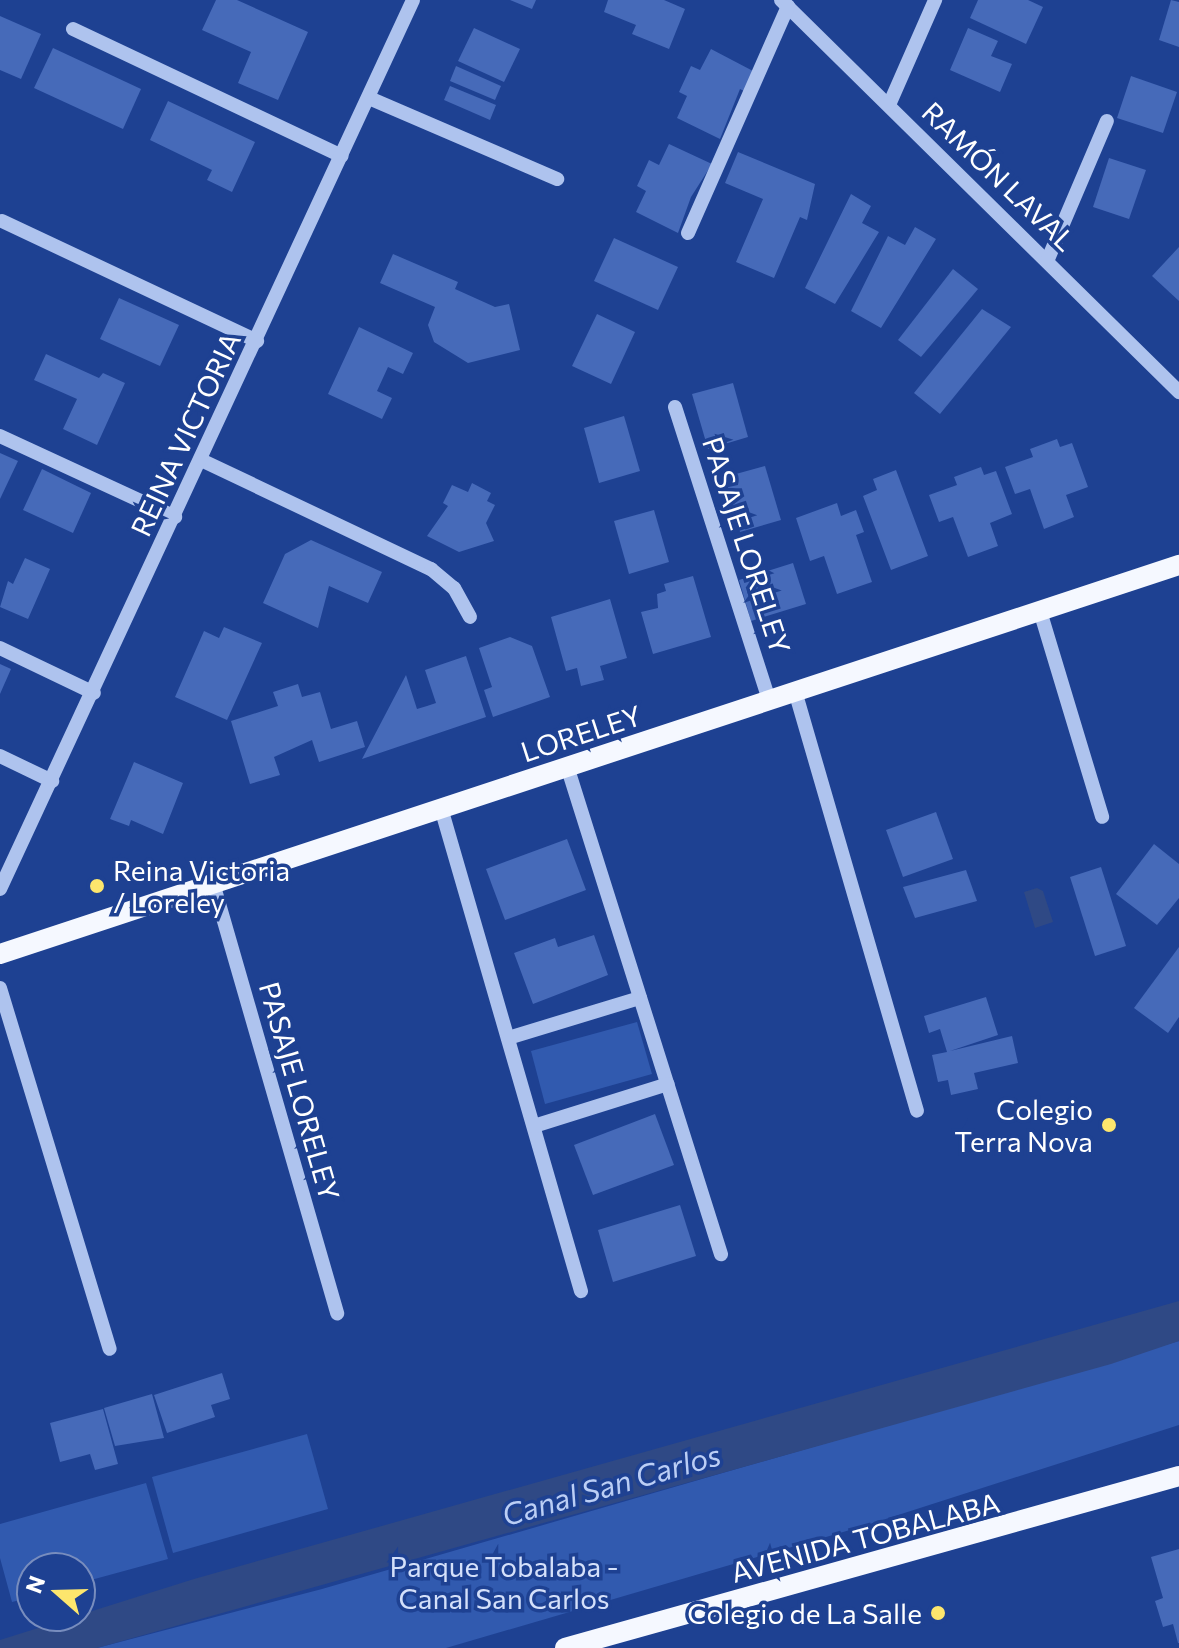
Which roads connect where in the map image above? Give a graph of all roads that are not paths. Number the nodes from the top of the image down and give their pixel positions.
1 (413, 0) edge
2 (935, 0) edge
3 (784, 3) edge
4 (73, 29) dead end
5 (369, 98) junction
6 (889, 105) junction
7 (1107, 121) dead end
8 (342, 156) junction
9 (557, 179) dead end
10 (2, 221) edge
11 (688, 233) dead end
12 (1048, 259) junction
13 (257, 341) junction
14 (1179, 392) edge
15 (675, 407) dead end
16 (0, 436) edge
17 (201, 460) junction
18 (175, 517) junction
19 (1179, 565) edge
20 (1040, 611) junction
21 (470, 617) dead end
22 (0, 648) edge
23 (795, 691) junction
24 (94, 693) junction
25 (769, 700) junction
26 (0, 756) edge
27 (567, 766) junction
28 (52, 781) junction
29 (441, 808) junction
30 (1102, 817) dead end
31 (213, 883) junction
32 (0, 889) edge
33 (0, 954) edge
34 (0, 988) edge
35 (640, 998) junction
36 (508, 1038) junction
37 (668, 1084) junction
38 (917, 1111) dead end
39 (534, 1126) junction
40 (721, 1254) dead end
41 (581, 1291) dead end
42 (337, 1313) dead end
43 (110, 1349) dead end
44 (1179, 1476) edge
45 (565, 1648) edge

1 - 5 street, REINA VICTORIA
2 - 6 street
3 - 6 street, RAMÓN LAVAL
3 - 11 street
4 - 8 street
5 - 8 street, REINA VICTORIA
5 - 9 street
6 - 12 street, RAMÓN LAVAL
7 - 12 street
8 - 13 street, REINA VICTORIA
10 - 13 street
12 - 14 street, RAMÓN LAVAL
13 - 17 street, REINA VICTORIA
15 - 25 street, PASAJE LORELEY
16 - 18 street
17 - 18 street, REINA VICTORIA
17 - 21 street
18 - 24 street, REINA VICTORIA
19 - 20 main road, LORELEY
20 - 23 main road, LORELEY
20 - 30 street
22 - 24 street
23 - 25 main road, LORELEY
23 - 38 street, PASAJE LORELEY
24 - 28 street, REINA VICTORIA
25 - 27 main road, LORELEY
26 - 28 street
27 - 29 main road, LORELEY
27 - 35 street
28 - 32 street, REINA VICTORIA
29 - 31 main road, LORELEY
29 - 36 street
31 - 33 main road, LORELEY
31 - 42 street, PASAJE LORELEY
34 - 43 street
35 - 36 street
35 - 37 street
36 - 39 street
37 - 39 street
37 - 40 street
39 - 41 street
44 - 45 main road, AVENIDA TOBALABA

